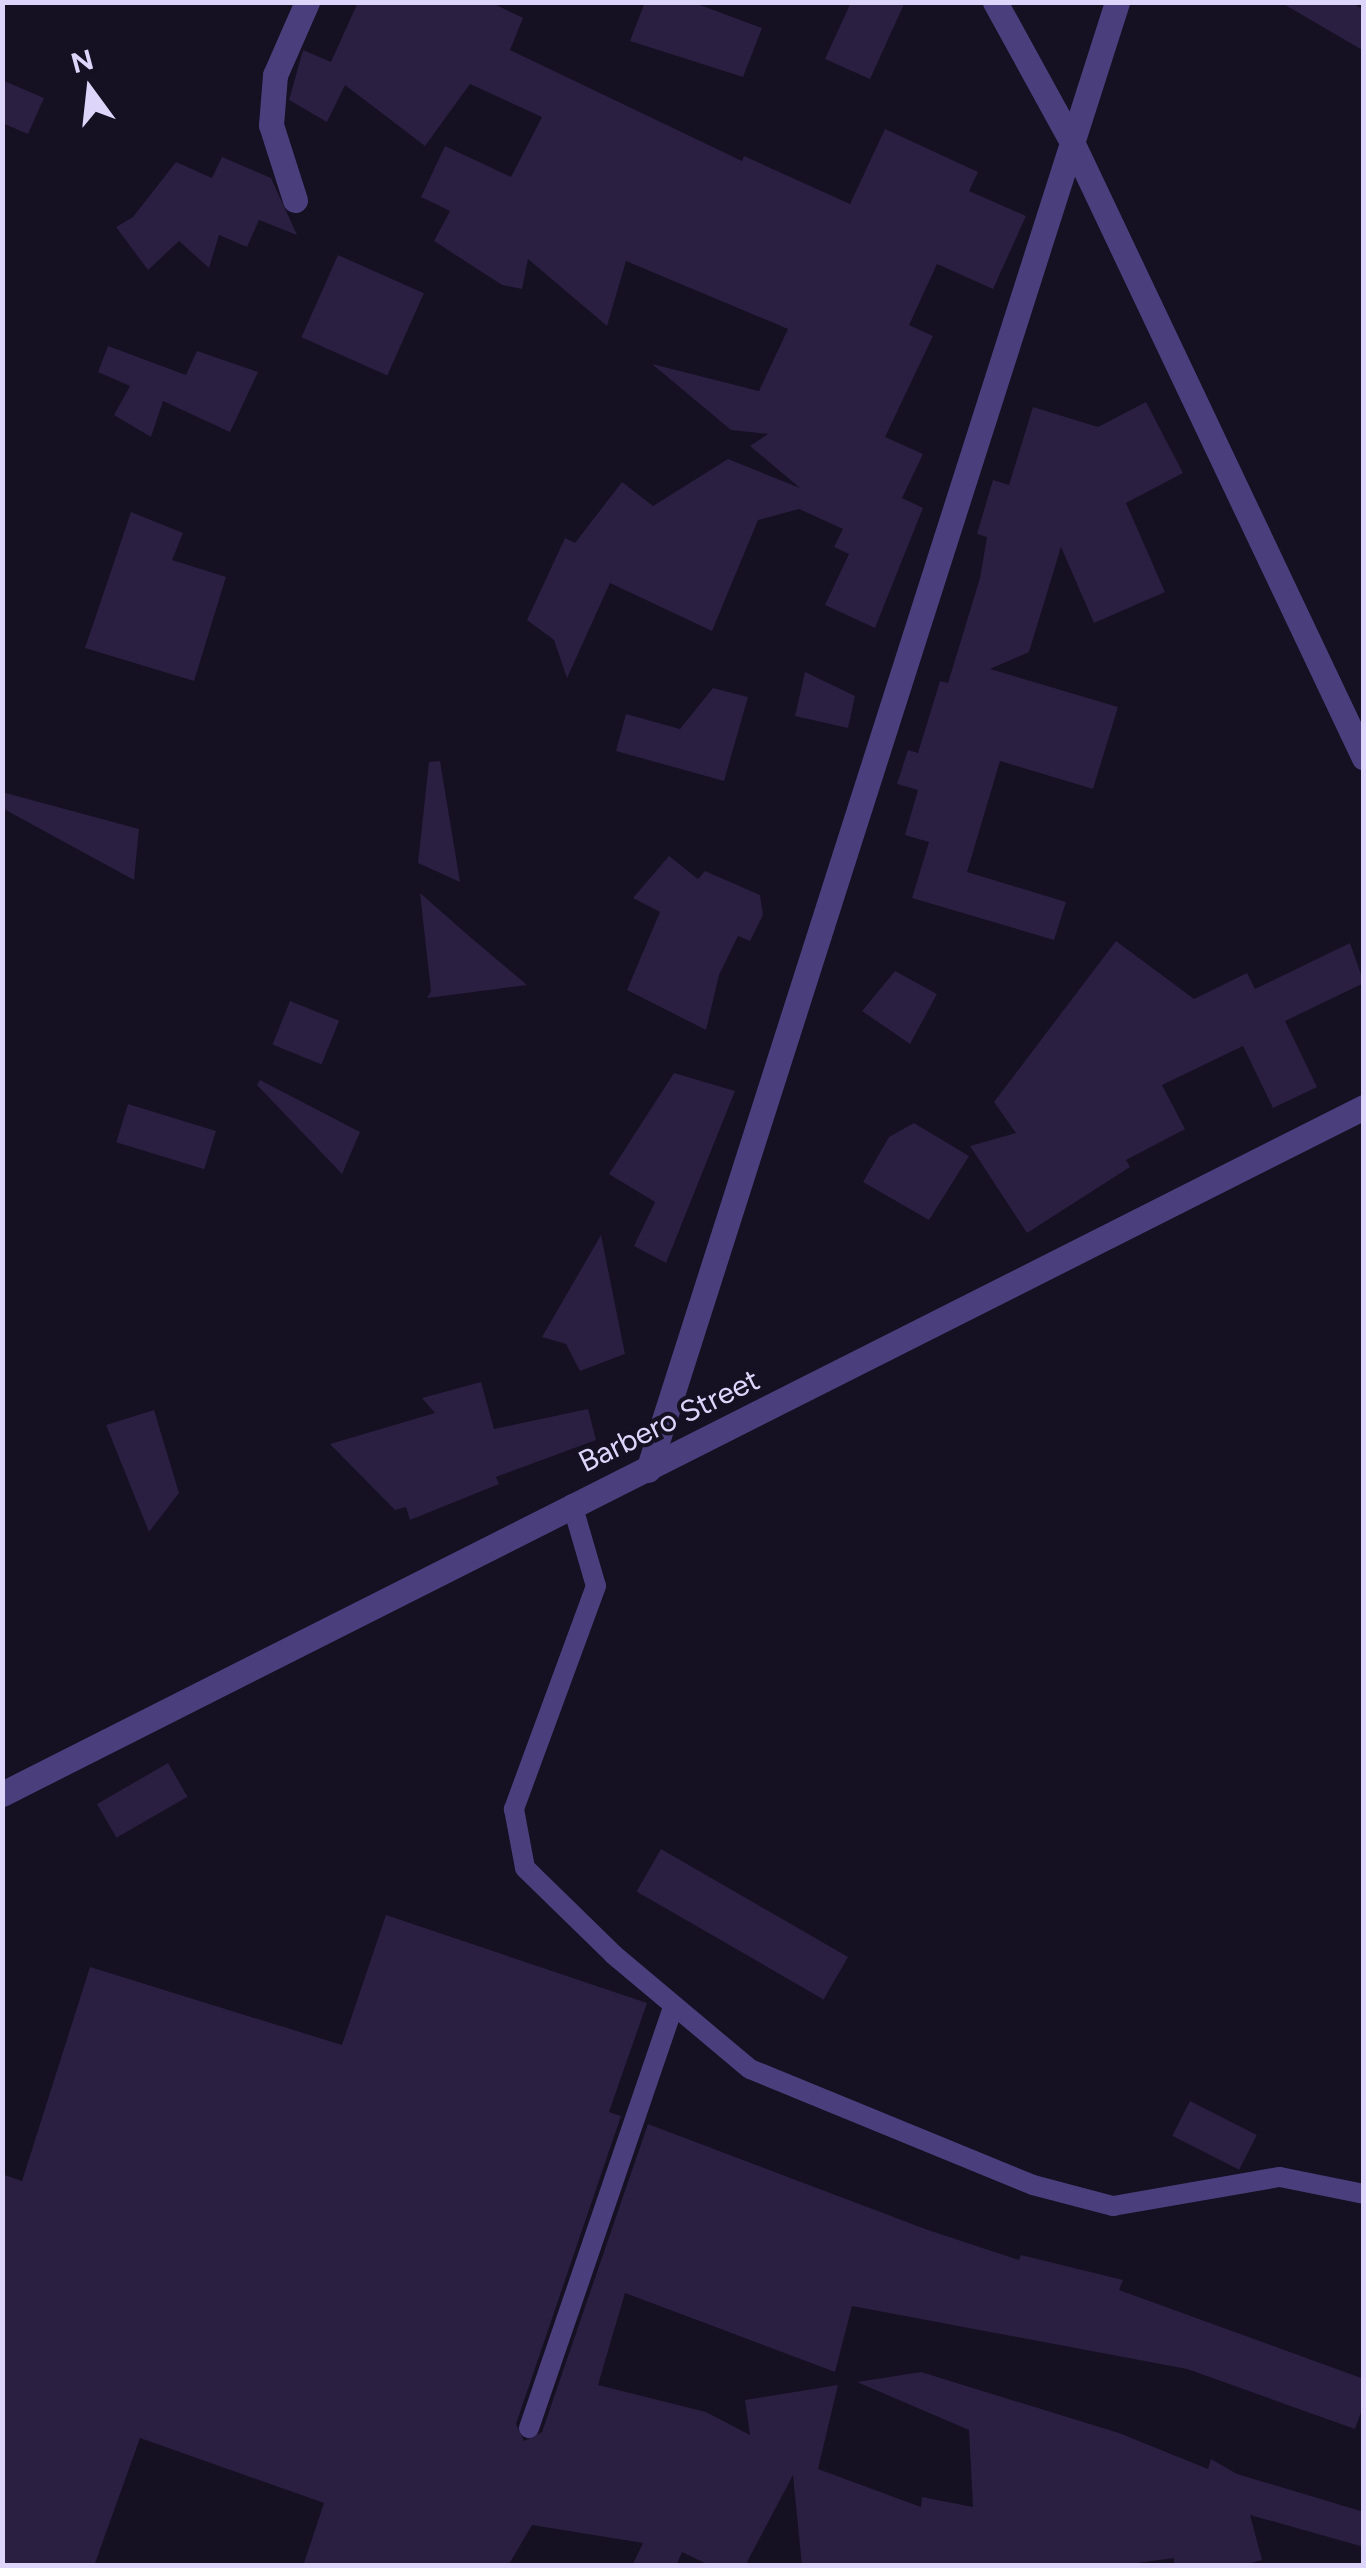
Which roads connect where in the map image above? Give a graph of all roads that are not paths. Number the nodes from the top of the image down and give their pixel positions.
1 (308, 2) edge
2 (995, 2) edge
3 (1117, 2) edge
4 (1073, 144) junction
5 (294, 200) dead end
6 (1364, 758) edge
7 (1364, 1108) edge
8 (648, 1470) junction
9 (572, 1504) junction
10 (2, 1794) edge
11 (674, 2005) junction
12 (1364, 2194) edge
13 (530, 2428) dead end

1 - 5 street
2 - 4 street
3 - 4 street
4 - 6 street
4 - 8 street
7 - 8 street, Barbero Street
8 - 9 street, Barbero Street
9 - 10 street, Barbero Street
9 - 11 lane
11 - 12 lane
11 - 13 lane

